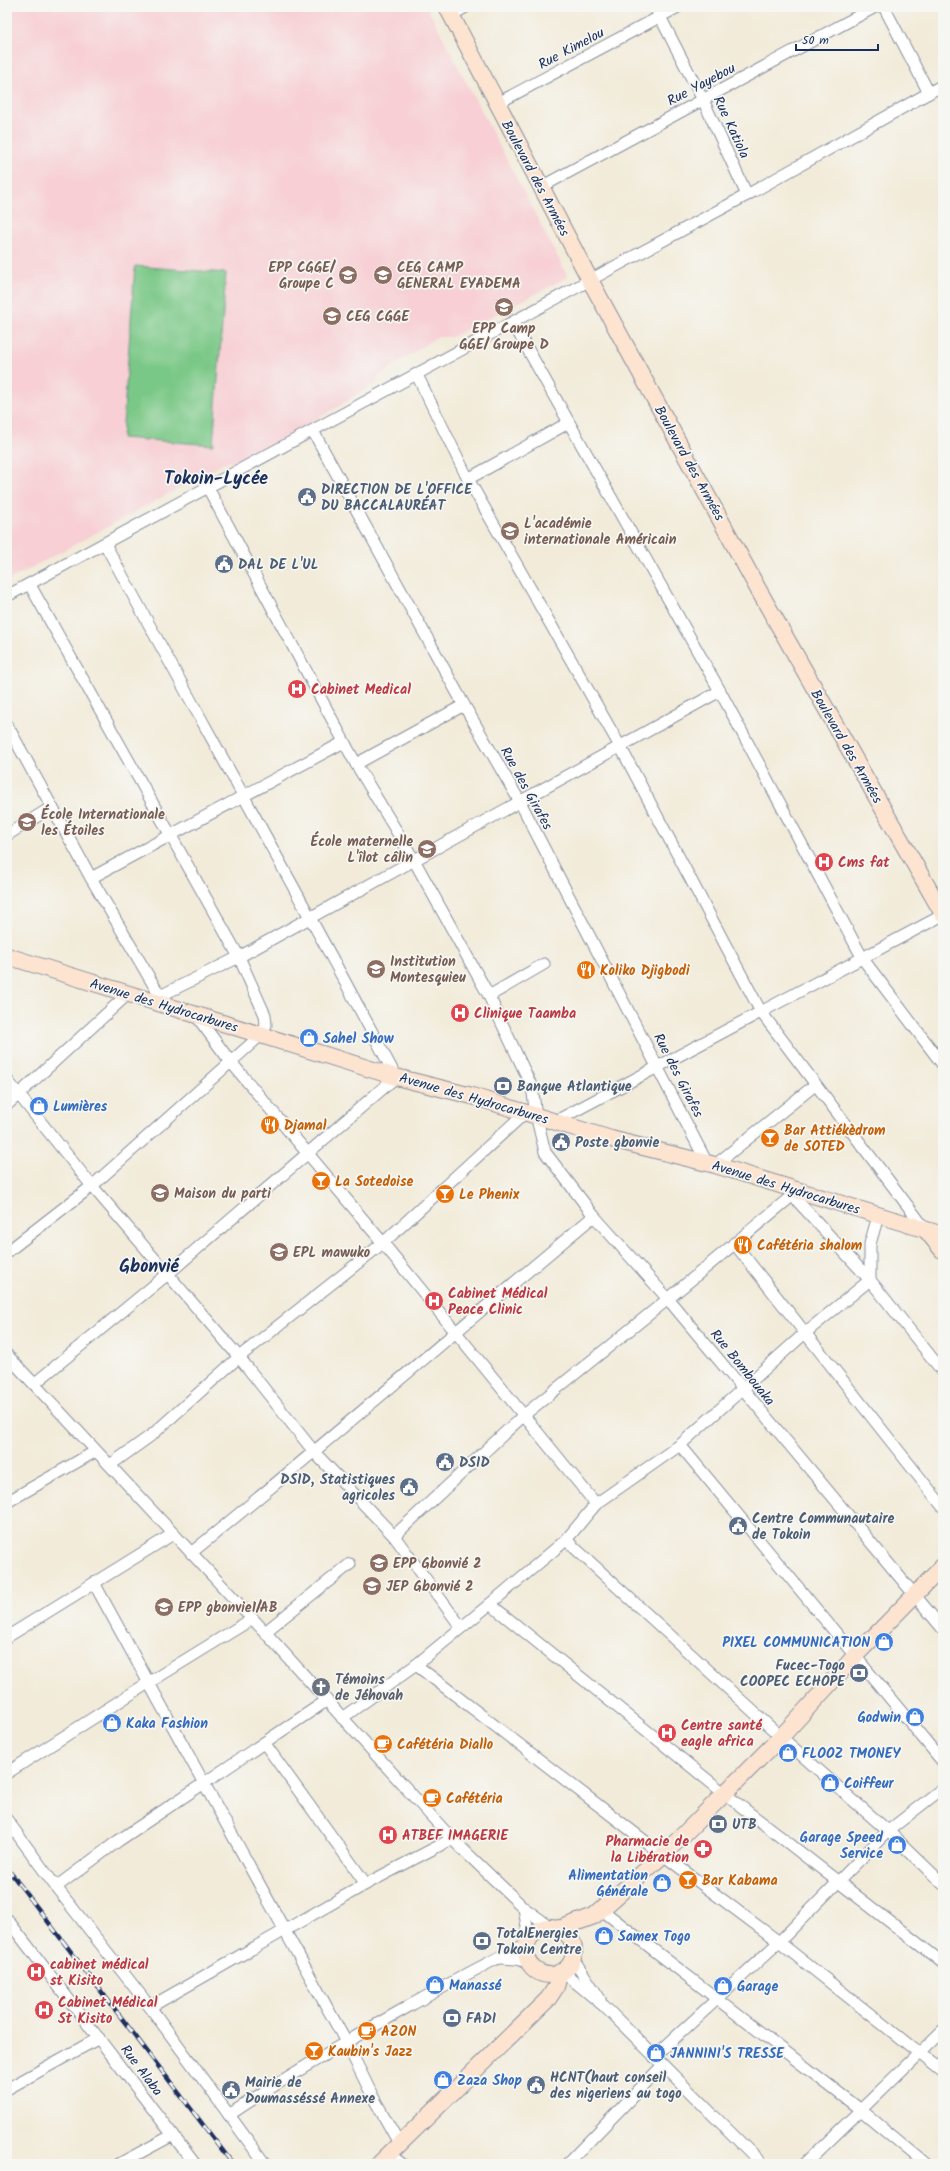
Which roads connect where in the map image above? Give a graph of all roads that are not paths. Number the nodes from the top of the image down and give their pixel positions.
1 (466, 7) edge
2 (655, 7) edge
3 (678, 7) edge
4 (875, 7) edge
5 (884, 7) edge
6 (449, 11) edge
7 (661, 18) junction
8 (943, 85) edge
9 (929, 93) junction
10 (703, 100) junction
11 (498, 103) junction
12 (541, 187) junction
13 (747, 195) junction
14 (590, 280) junction
15 (513, 323) junction
16 (416, 375) junction
17 (568, 423) junction
18 (313, 431) junction
19 (468, 479) junction
20 (208, 488) junction
21 (105, 544) junction
22 (30, 584) junction
23 (7, 596) edge
24 (720, 691) junction
25 (464, 705) junction
26 (7, 725) edge
27 (344, 742) junction
28 (621, 748) junction
29 (356, 764) junction
30 (243, 797) junction
31 (520, 802) junction
32 (52, 806) junction
33 (7, 835) edge
34 (170, 837) junction
35 (414, 860) junction
36 (91, 878) junction
37 (943, 915) edge
38 (311, 916) junction
39 (7, 956) edge
40 (238, 957) junction
41 (863, 959) junction
42 (544, 964) dead end
43 (128, 994) junction
44 (489, 996) junction
45 (160, 1000) junction
46 (761, 1012) junction
47 (194, 1014) junction
48 (262, 1034) junction
49 (230, 1061) junction
50 (943, 1065) edge
51 (658, 1067) junction
52 (396, 1077) junction
53 (7, 1080) edge
54 (815, 1085) junction
55 (20, 1095) junction
56 (7, 1105) edge
57 (531, 1114) junction
58 (556, 1121) junction
59 (308, 1153) junction
60 (711, 1164) junction
61 (92, 1186) junction
62 (796, 1193) junction
63 (594, 1216) junction
64 (878, 1216) junction
65 (926, 1230) junction
66 (943, 1236) edge
67 (383, 1243) junction
68 (734, 1243) junction
69 (943, 1251) edge
70 (7, 1252) edge
71 (169, 1273) junction
72 (870, 1280) junction
73 (668, 1299) junction
74 (455, 1331) junction
75 (805, 1333) junction
76 (239, 1357) junction
77 (9, 1360) edge
78 (943, 1372) edge
79 (34, 1384) junction
80 (743, 1390) junction
81 (524, 1415) junction
82 (680, 1445) junction
83 (96, 1451) junction
84 (315, 1453) junction
85 (110, 1466) junction
86 (7, 1502) edge
87 (596, 1504) junction
88 (943, 1507) edge
89 (173, 1534) junction
90 (394, 1536) junction
91 (566, 1540) junction
92 (191, 1553) junction
93 (350, 1564) dead end
94 (943, 1566) edge
95 (94, 1583) junction
96 (915, 1596) junction
97 (490, 1604) junction
98 (252, 1619) junction
99 (461, 1627) junction
100 (943, 1630) edge
101 (265, 1632) junction
102 (7, 1637) edge
103 (855, 1656) junction
104 (416, 1665) junction
105 (148, 1683) junction
106 (326, 1701) junction
107 (342, 1718) junction
108 (781, 1737) junction
109 (265, 1744) junction
110 (943, 1762) edge
111 (7, 1773) edge
112 (204, 1783) junction
113 (943, 1788) edge
114 (724, 1794) junction
115 (7, 1820) edge
116 (888, 1831) junction
117 (452, 1839) junction
118 (663, 1855) junction
119 (839, 1882) junction
120 (366, 1884) junction
121 (943, 1884) edge
122 (56, 1887) junction
123 (524, 1908) junction
124 (598, 1913) junction
125 (9, 1926) edge
126 (554, 1927) junction
127 (284, 1930) junction
128 (528, 1942) junction
129 (779, 1942) junction
130 (572, 1951) junction
131 (497, 1958) junction
132 (943, 1963) edge
133 (532, 1965) junction
134 (561, 1971) junction
135 (717, 1999) junction
136 (604, 2006) junction
137 (150, 2007) junction
138 (538, 2009) junction
139 (943, 2030) edge
140 (99, 2038) junction
141 (346, 2042) junction
142 (918, 2054) junction
143 (654, 2057) junction
144 (662, 2065) junction
145 (943, 2072) edge
146 (7, 2089) edge
147 (861, 2110) junction
148 (229, 2115) junction
149 (173, 2135) junction
150 (389, 2153) edge
151 (755, 2162) edge
152 (120, 2164) edge
153 (195, 2164) edge
154 (265, 2164) edge
155 (402, 2164) edge
156 (567, 2164) edge
157 (805, 2164) edge
158 (926, 2164) edge

1 - 6 street
2 - 7 street, Rue Katiola
3 - 7 street, Rue Kimelou
4 - 10 street, Rue Yayebou
5 - 9 street
6 - 11 main road, Boulevard des Armées
7 - 10 street, Rue Katiola
7 - 11 street, Rue Kimelou
8 - 9 street
9 - 13 street
10 - 12 street, Rue Yayebou
10 - 13 street, Rue Katiola
11 - 12 main road, Boulevard des Armées
12 - 14 main road, Boulevard des Armées
13 - 14 street
14 - 15 street
14 - 37 main road, Boulevard des Armées
15 - 16 street
15 - 17 street
16 - 18 street
16 - 19 street
17 - 19 street
17 - 24 street
18 - 20 street
18 - 25 street, Rue des Girafes
19 - 28 street
20 - 21 street
20 - 27 street, Rue Bombouaka
21 - 22 street
21 - 30 street
22 - 23 street
22 - 34 street
24 - 28 street
24 - 41 street
25 - 29 street
25 - 31 street, Rue des Girafes
26 - 32 street
27 - 29 street, Rue Bombouaka
27 - 30 street
28 - 31 street
28 - 46 street
29 - 35 street, Rue Bombouaka
30 - 34 street
30 - 38 street
31 - 35 street
31 - 51 street, Rue des Girafes
32 - 33 street
32 - 36 street
34 - 36 street
34 - 40 street
35 - 38 street
35 - 44 street, Rue Bombouaka
36 - 45 street
37 - 41 street
38 - 40 street
38 - 52 street
39 - 43 main road, Avenue des Hydrocarbures
40 - 45 street
40 - 48 street
41 - 46 street
41 - 50 street
42 - 44 street
43 - 45 main road, Avenue des Hydrocarbures
43 - 55 street
44 - 57 street, Rue Bombouaka
45 - 47 main road, Avenue des Hydrocarbures
46 - 51 street
46 - 54 street
47 - 48 main road, Avenue des Hydrocarbures
47 - 49 street
48 - 49 street
48 - 52 main road, Avenue des Hydrocarbures
49 - 59 street
49 - 61 street
51 - 58 street
51 - 60 street, Rue des Girafes
52 - 57 main road, Avenue des Hydrocarbures
52 - 59 street
53 - 55 street
54 - 60 street
54 - 65 street
55 - 56 street
55 - 61 street
57 - 58 main road, Avenue des Hydrocarbures
57 - 63 street, Rue Bombouaka
57 - 67 street
58 - 60 main road, Avenue des Hydrocarbures
59 - 67 street
59 - 71 street
60 - 62 main road, Avenue des Hydrocarbures
61 - 70 street
61 - 71 street
62 - 64 main road, Avenue des Hydrocarbures
62 - 68 street
62 - 72 street
63 - 73 street, Rue Bombouaka
63 - 74 street
64 - 65 main road, Avenue des Hydrocarbures
64 - 72 street
65 - 66 main road, Avenue des Hydrocarbures
65 - 69 main road
67 - 74 street
67 - 76 street
68 - 73 street
68 - 75 street
71 - 76 street
71 - 79 street
72 - 75 street
72 - 78 street
73 - 80 street, Rue Bombouaka
73 - 81 street
74 - 81 street
74 - 84 street
75 - 80 street
75 - 88 street
76 - 84 street
76 - 85 street
77 - 79 street
79 - 83 street
80 - 82 street
80 - 96 street, Rue Bombouaka
81 - 87 street
81 - 90 street
82 - 87 street
82 - 103 street
83 - 85 street
83 - 86 street
84 - 90 street
84 - 92 street
85 - 89 street
87 - 91 street
89 - 92 street
89 - 95 street
90 - 99 street
91 - 97 street
91 - 108 street
92 - 98 street
93 - 101 street
94 - 96 main road
95 - 102 street
95 - 105 street
96 - 100 street, Rue Bombouaka
96 - 103 main road
97 - 99 street
97 - 114 street
98 - 101 street
98 - 105 street
99 - 104 street
101 - 106 street
103 - 108 main road
103 - 110 street
104 - 107 street
104 - 118 street
105 - 111 street
105 - 112 street
106 - 107 street
106 - 109 street
107 - 117 street
108 - 114 main road
108 - 116 street
109 - 112 street
109 - 120 street
112 - 122 street
112 - 127 street
113 - 116 street
114 - 118 main road
114 - 119 street
115 - 122 street
116 - 119 street
116 - 121 street
117 - 120 street
117 - 123 street
118 - 124 main road
118 - 129 street
119 - 129 street
119 - 132 street
120 - 127 street
122 - 137 street
123 - 126 street
123 - 128 street
124 - 126 main road
124 - 130 main road
124 - 135 street
125 - 140 street, Rue Alaba
126 - 128 main road
126 - 130 main road
127 - 137 street
127 - 141 street
128 - 131 street
128 - 133 main road
129 - 135 street
129 - 142 street
130 - 134 main road
130 - 136 street
131 - 133 street
131 - 141 street
133 - 134 main road
133 - 138 main road
134 - 136 street
134 - 138 main road
135 - 143 street
135 - 147 street
136 - 143 street
137 - 148 street
138 - 150 main road
139 - 142 street
140 - 146 street
140 - 149 street, Rue Alaba
141 - 148 street
141 - 150 street
142 - 145 street
142 - 147 street
143 - 144 street
144 - 151 street
144 - 156 street
147 - 157 street
147 - 158 street
148 - 154 street
149 - 152 street
149 - 153 street, Rue Alaba
150 - 155 street

